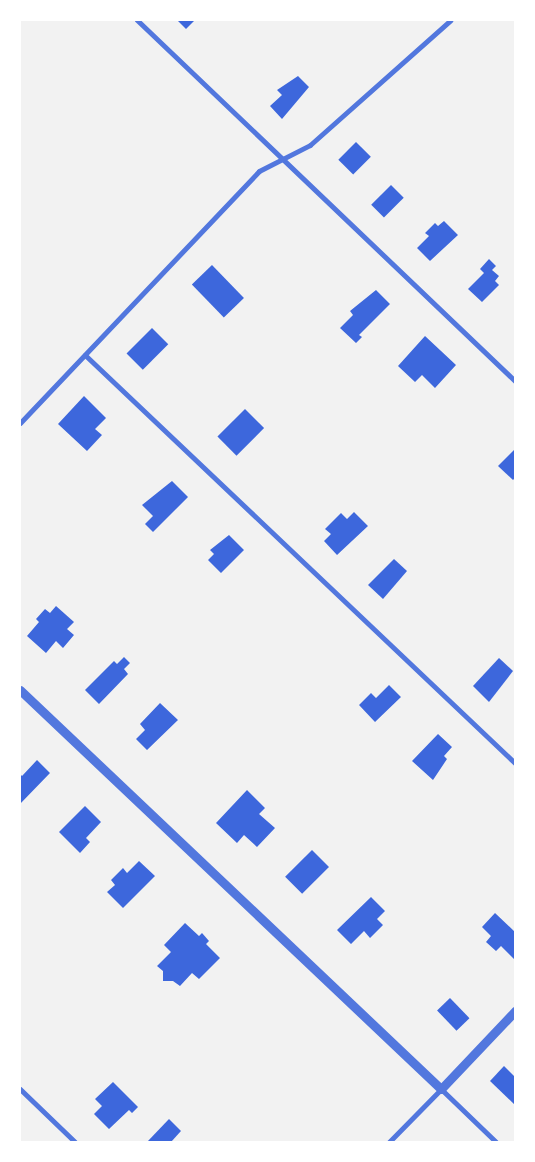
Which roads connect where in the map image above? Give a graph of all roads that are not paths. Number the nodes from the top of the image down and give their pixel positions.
1 (137, 20) edge
2 (451, 20) edge
3 (283, 158) junction
4 (85, 355) junction
5 (515, 381) edge
6 (20, 423) edge
7 (20, 690) edge
8 (515, 763) edge
9 (515, 1011) edge
10 (20, 1089) edge
11 (441, 1089) junction
12 (75, 1142) edge
13 (389, 1142) edge
14 (496, 1142) edge

1 - 3 street
2 - 3 street
3 - 4 street
3 - 5 street
4 - 6 street
4 - 8 street
7 - 11 street
9 - 11 street
10 - 12 street
11 - 13 street
11 - 14 street

